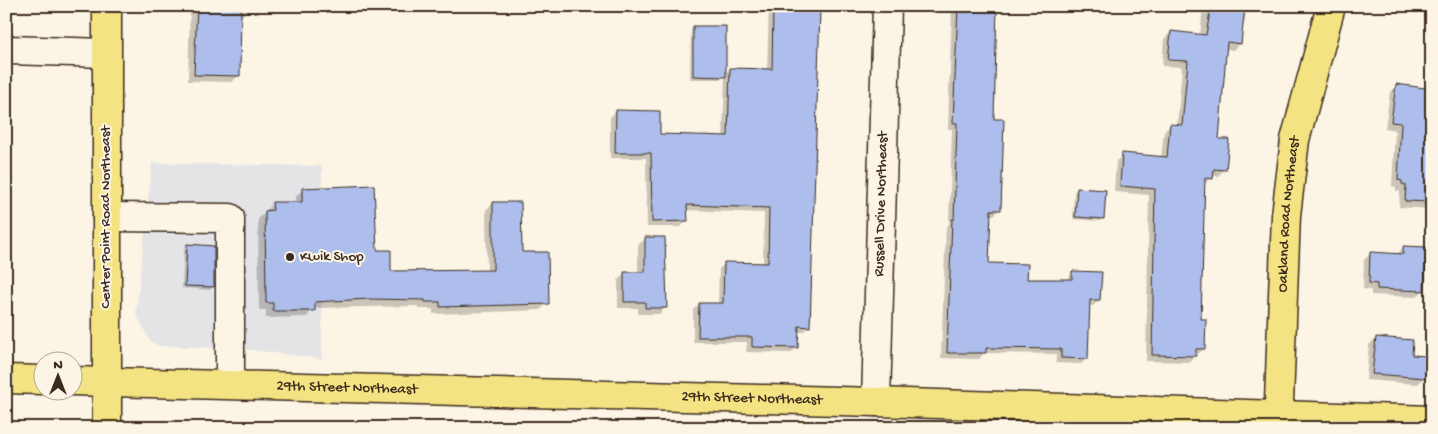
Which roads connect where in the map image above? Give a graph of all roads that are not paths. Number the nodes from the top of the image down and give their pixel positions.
1 (107, 6) edge
2 (887, 6) edge
3 (1331, 6) edge
4 (8, 50) dead end
5 (106, 53) junction
6 (107, 217) junction
7 (6, 379) edge
8 (32, 380) edge
9 (82, 381) edge
10 (106, 381) junction
11 (230, 384) junction
12 (876, 402) junction
13 (1432, 420) edge
14 (1278, 422) edge
15 (107, 428) edge

1 - 5 main road, Center Point Road Northeast
2 - 12 street, Russell Drive Northeast
3 - 14 main road, Oakland Road Northeast
4 - 5 street
5 - 6 main road, Center Point Road Northeast
6 - 10 main road, Center Point Road Northeast
6 - 11 street
7 - 8 main road
9 - 10 main road, 29th Street Northeast
10 - 11 main road, 29th Street Northeast
10 - 15 main road, Center Point Road Northeast
11 - 12 main road, 29th Street Northeast
12 - 14 main road, 29th Street Northeast
13 - 14 main road, 29th Street Northeast

